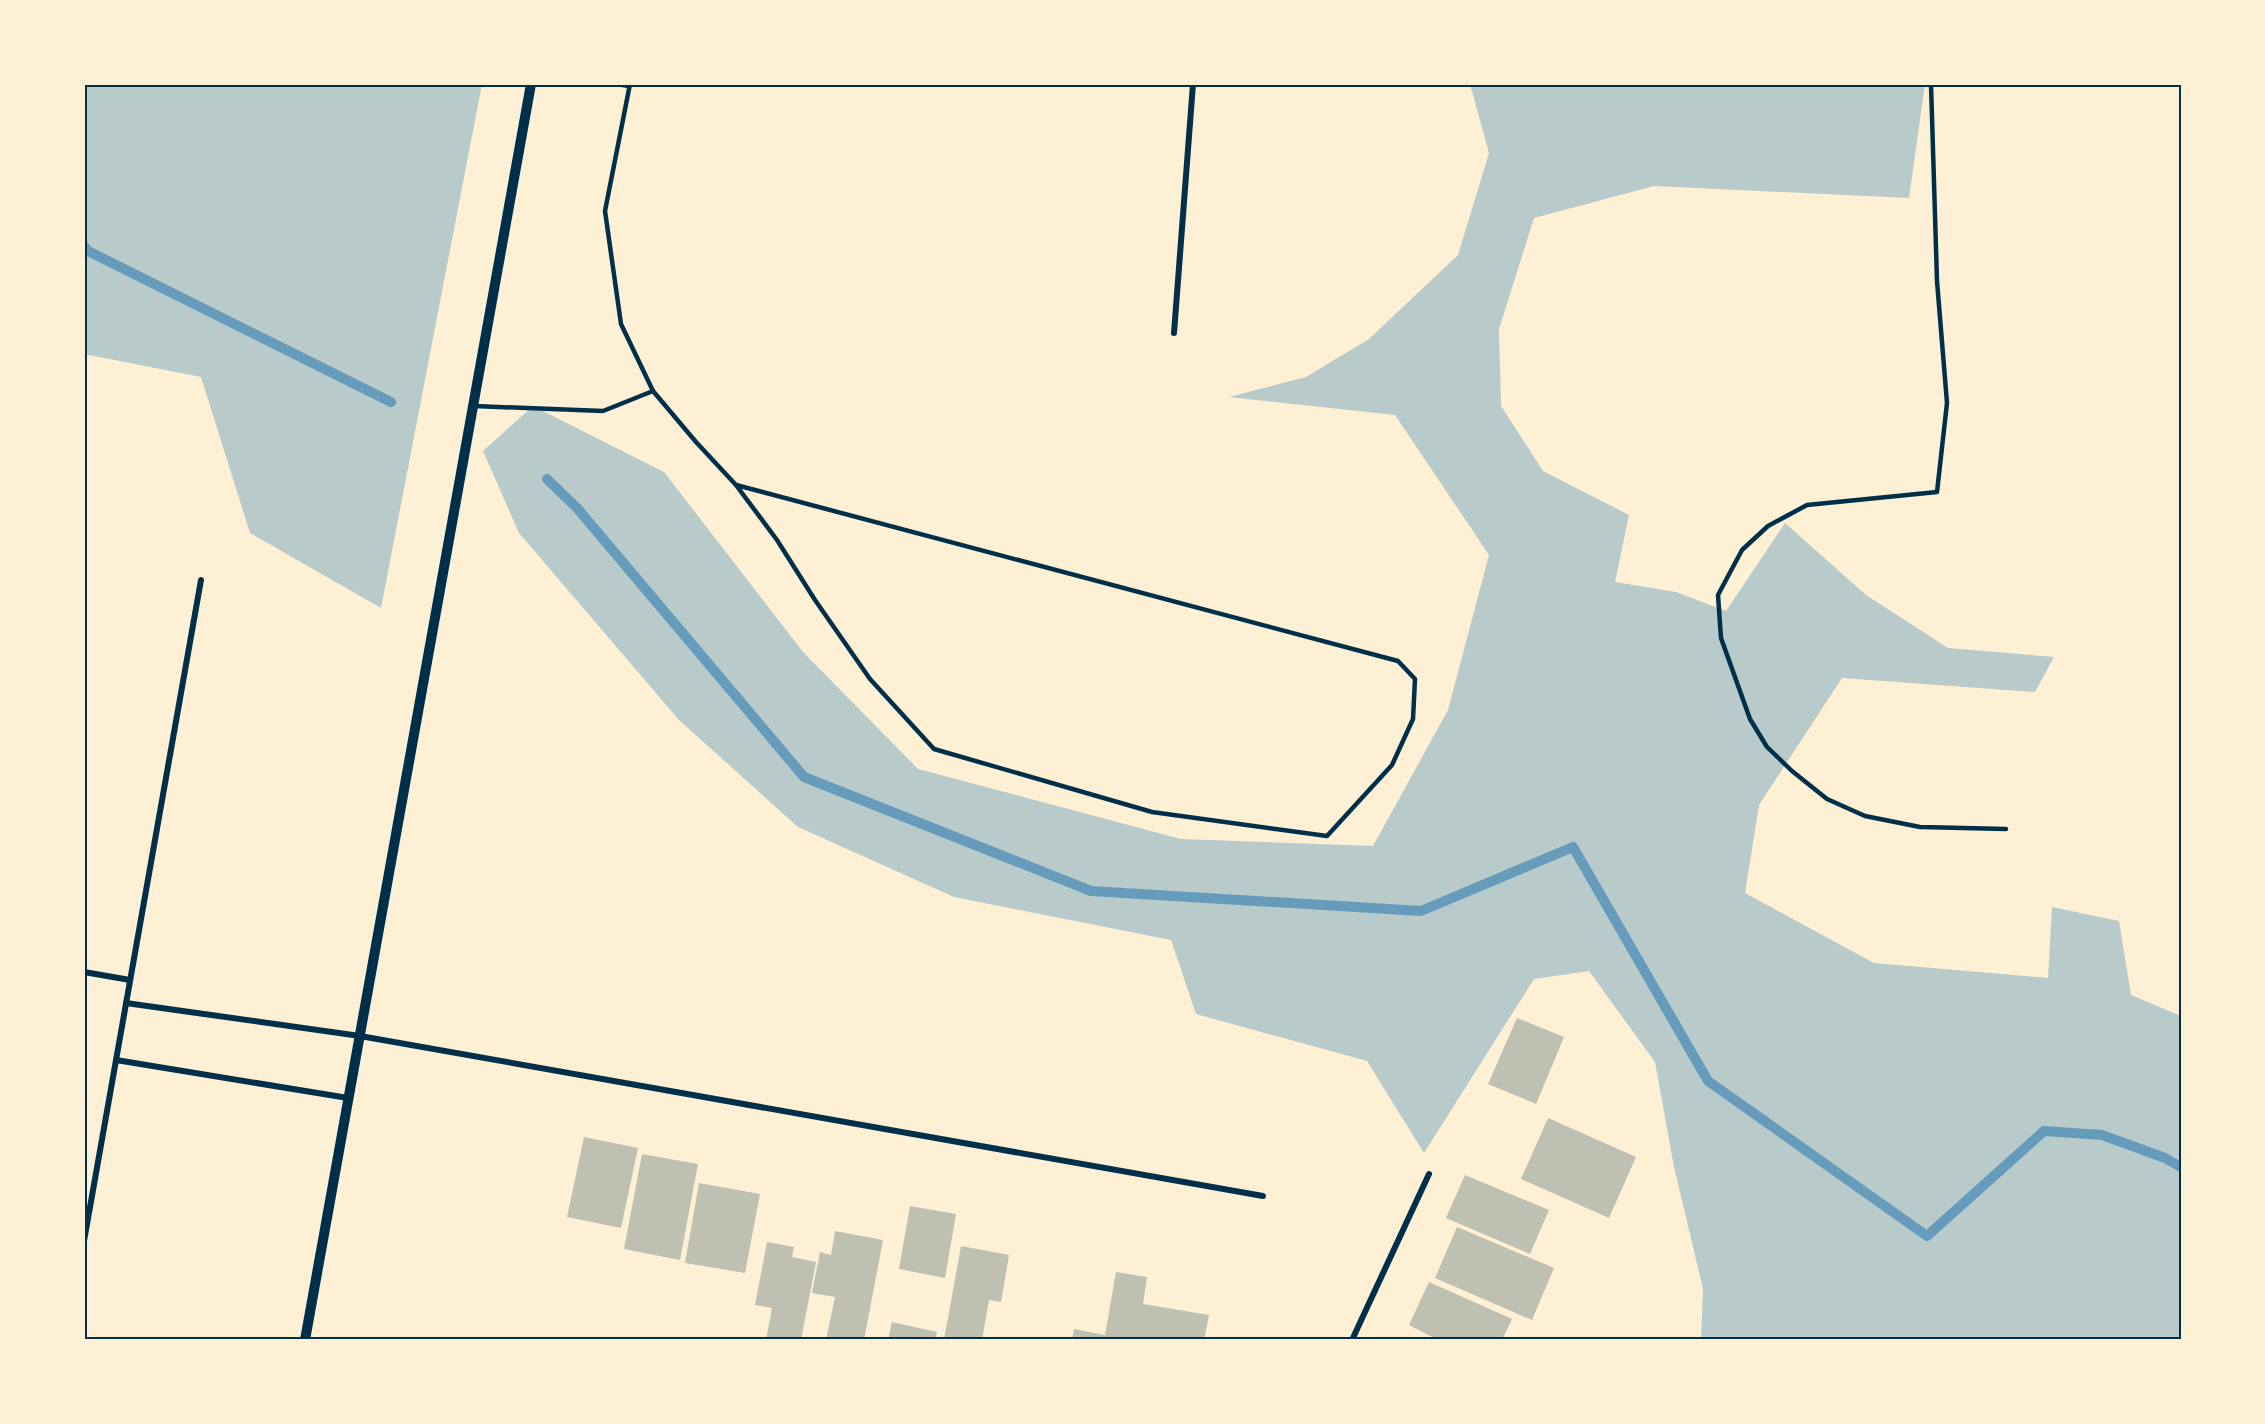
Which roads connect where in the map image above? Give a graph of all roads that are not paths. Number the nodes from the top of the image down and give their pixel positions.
1 (531, 84) edge
2 (616, 84) edge
3 (1193, 84) edge
4 (1931, 84) edge
5 (630, 85) edge
6 (1174, 333) dead end
7 (653, 391) junction
8 (472, 406) junction
9 (736, 485) junction
10 (201, 580) dead end
11 (2006, 829) dead end
12 (84, 972) edge
13 (130, 980) junction
14 (126, 1003) junction
15 (360, 1036) junction
16 (116, 1060) junction
17 (348, 1098) junction
18 (1429, 1174) dead end
19 (1263, 1196) dead end
20 (84, 1241) edge
21 (305, 1340) edge
22 (1352, 1340) edge

1 - 8 street
2 - 5 lane
3 - 6 street
4 - 11 lane
5 - 7 lane
7 - 8 lane
7 - 9 lane
8 - 15 street
9 - 9 lane
10 - 13 street
12 - 13 street
13 - 14 street
14 - 15 street
14 - 16 street
15 - 17 street
15 - 19 street
16 - 17 street
16 - 20 street
17 - 21 street
18 - 22 street

